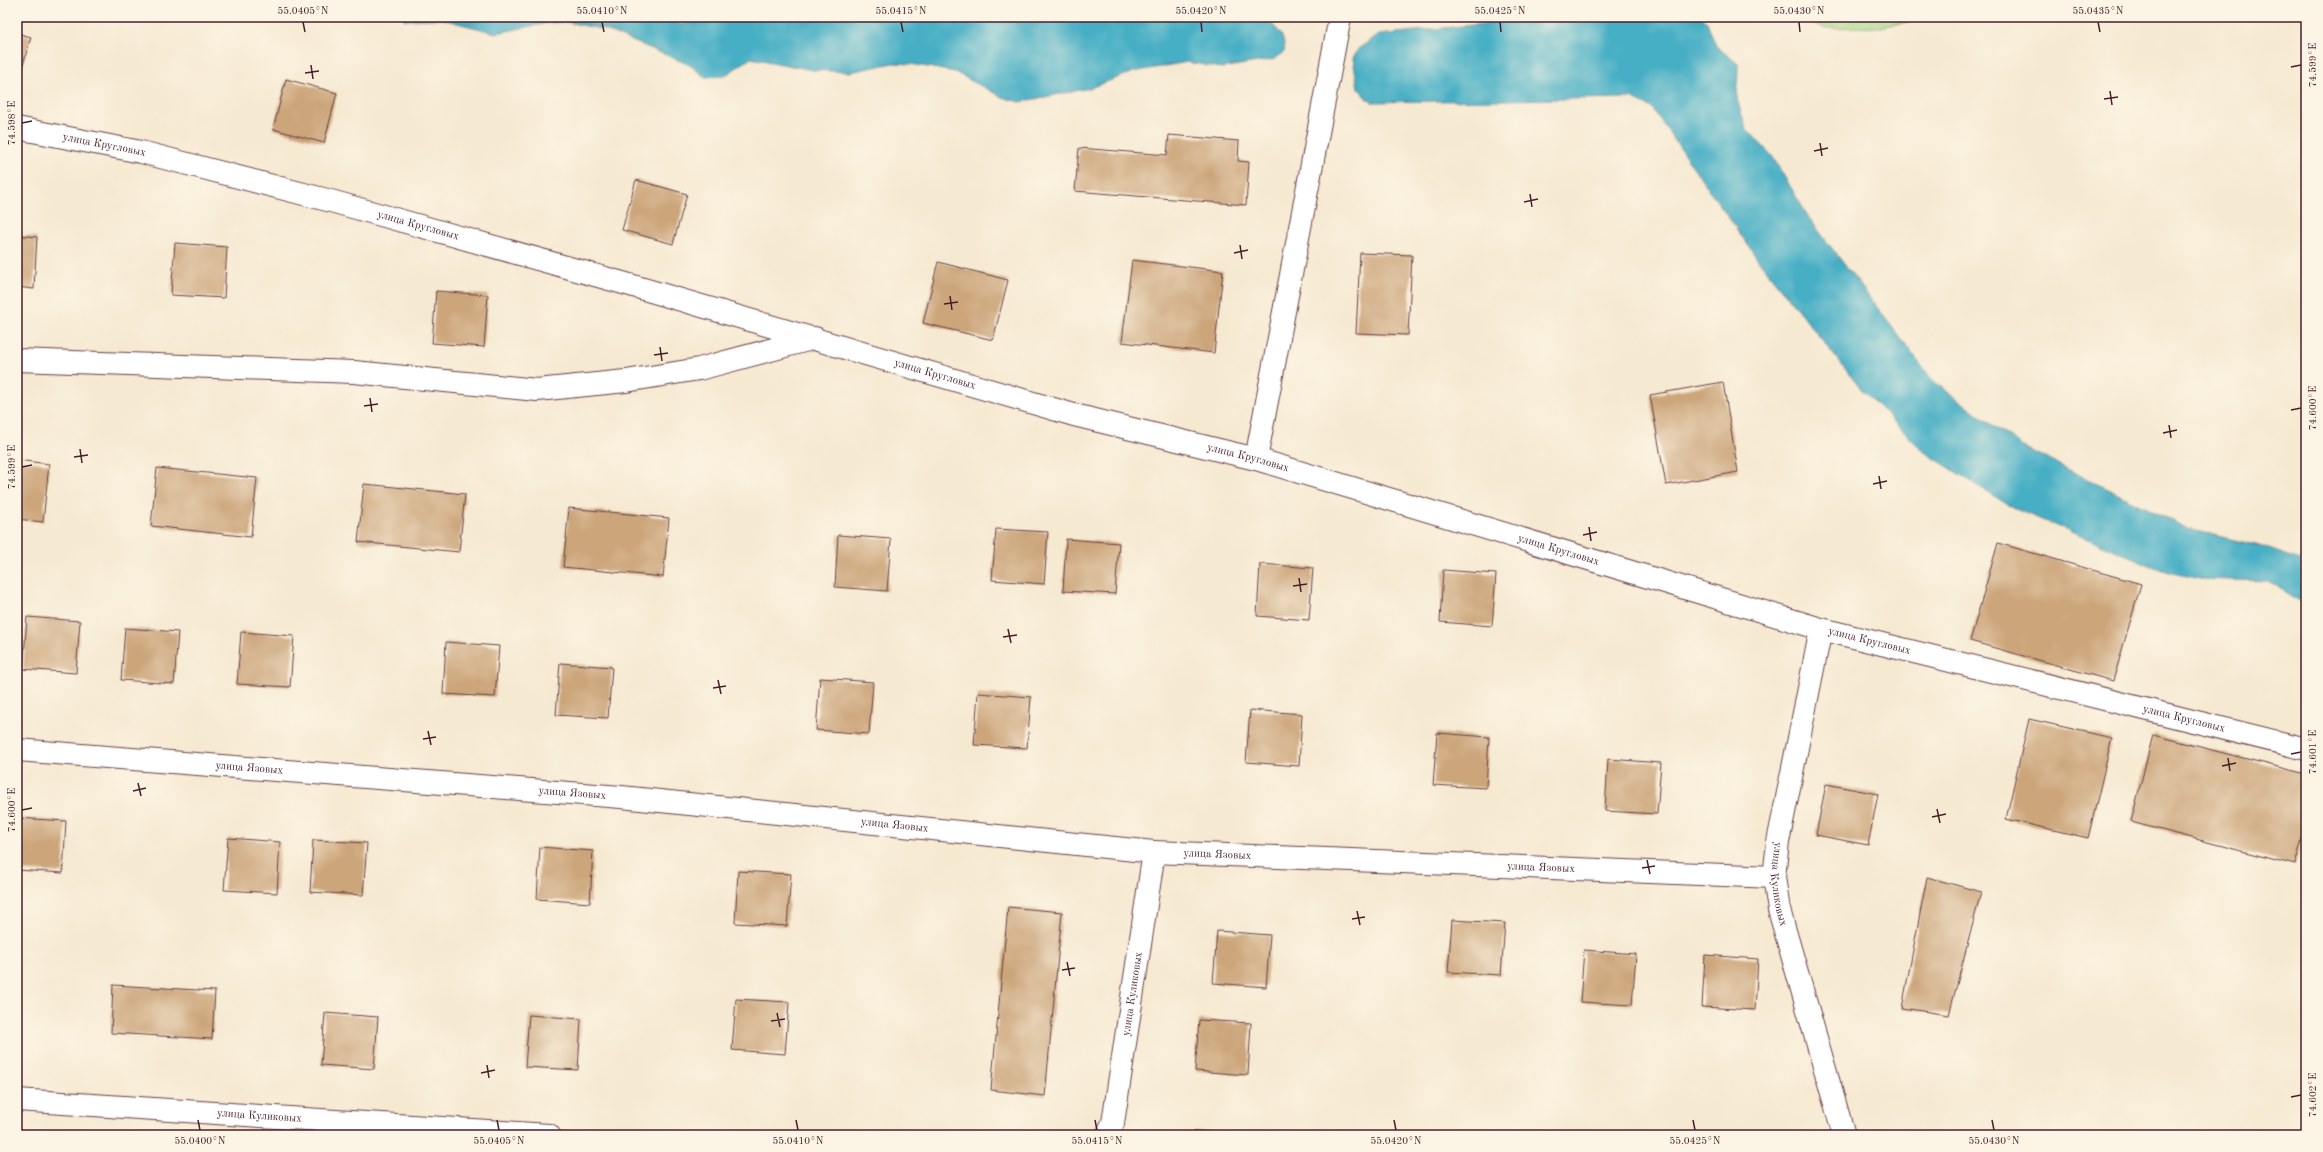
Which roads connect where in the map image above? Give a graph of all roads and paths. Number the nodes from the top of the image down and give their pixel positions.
1 (1340, 17) edge
2 (17, 128) edge
3 (815, 338) junction
4 (17, 360) edge
5 (1256, 459) junction
6 (1821, 629) junction
7 (2306, 749) edge
8 (17, 750) edge
9 (1154, 852) junction
10 (1774, 877) junction
11 (17, 1100) edge
12 (549, 1135) edge
13 (1107, 1135) edge
14 (1844, 1135) edge

1 - 5 street
2 - 3 street, улица Кругловых
3 - 4 street
3 - 5 street, улица Кругловых
5 - 6 street, улица Кругловых
6 - 7 street, улица Кругловых
6 - 10 street, улица Куликовых
8 - 9 street, улица Язовых
9 - 10 street, улица Язовых
9 - 13 street, улица Куликовых
10 - 14 street, улица Куликовых
11 - 12 street, улица Куликовых

